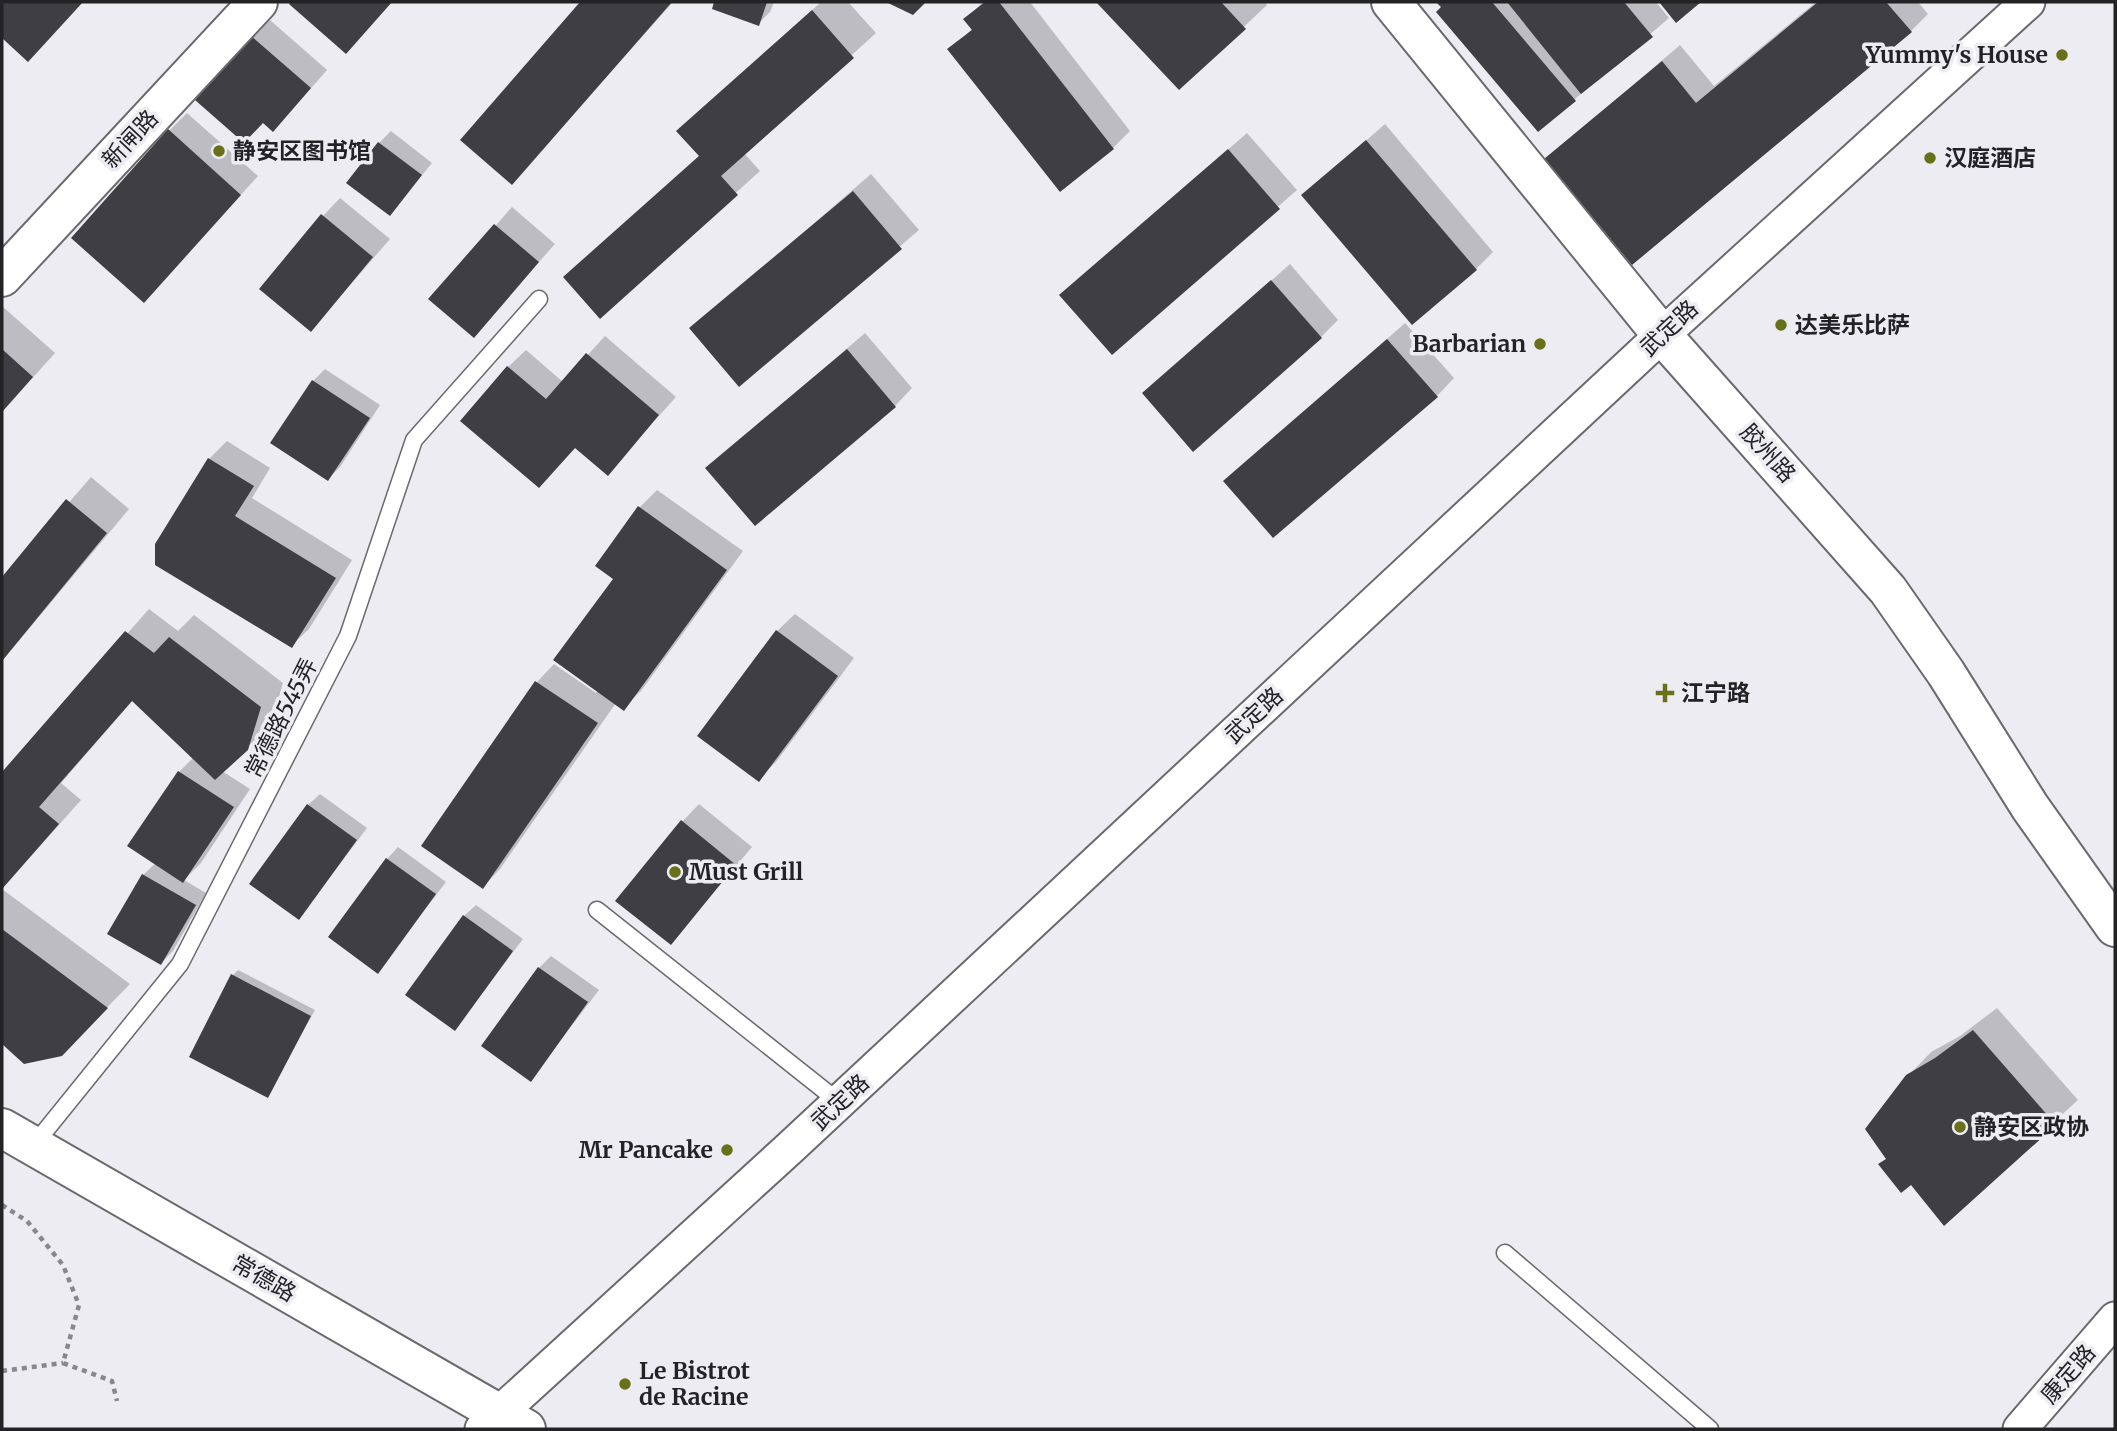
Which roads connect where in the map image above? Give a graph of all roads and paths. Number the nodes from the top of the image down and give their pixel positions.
1 (258, 2) edge
2 (2028, 2) edge
3 (1400, 5) edge
4 (2, 277) edge
5 (539, 299) dead end
6 (1662, 335) junction
7 (597, 911) dead end
8 (2115, 927) edge
9 (839, 1102) junction
10 (18, 1137) edge
11 (2, 1205) edge
12 (1505, 1253) dead end
13 (2115, 1319) edge
14 (63, 1363) junction
15 (2, 1371) edge
16 (117, 1401) dead end
17 (502, 1423) edge
18 (1710, 1429) edge
19 (2020, 1429) edge

1 - 4 street, 新闸路
2 - 6 street, 武定路
3 - 6 street, 胶州路
5 - 10 lane, 常德路545弄
6 - 8 street, 胶州路
6 - 9 street, 武定路
7 - 9 lane
9 - 17 street, 武定路
10 - 17 street, 常德路
11 - 14 path
12 - 18 lane
13 - 19 street, 康定路
14 - 15 path
14 - 16 path

